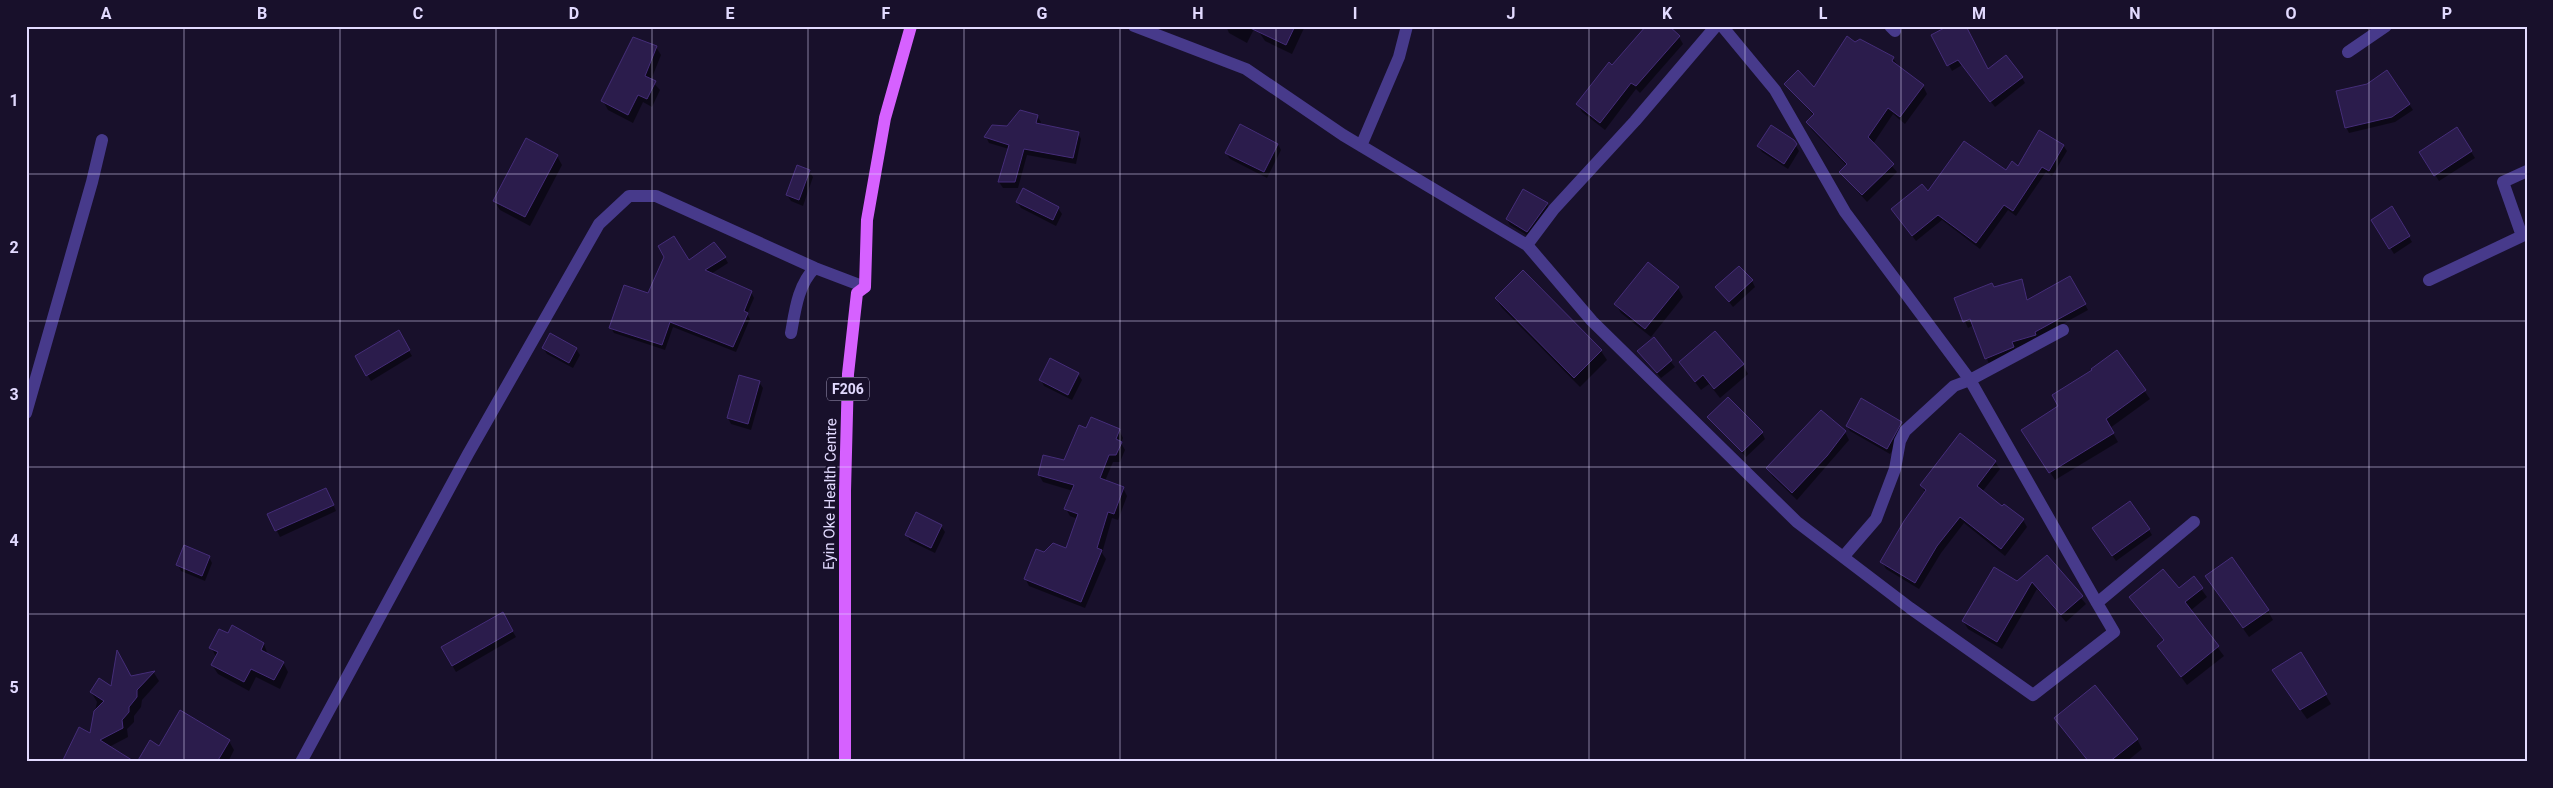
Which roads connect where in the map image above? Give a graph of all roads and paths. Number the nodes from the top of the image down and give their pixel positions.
1 (911, 26) edge
2 (1134, 26) edge
3 (1407, 26) edge
4 (1716, 26) edge
5 (1722, 26) edge
6 (2386, 26) edge
7 (2348, 52) dead end
8 (102, 140) dead end
9 (1361, 146) junction
10 (2527, 171) edge
11 (1527, 245) junction
12 (815, 268) junction
13 (2429, 280) dead end
14 (865, 287) junction
15 (2063, 330) dead end
16 (791, 333) dead end
17 (1970, 380) junction
18 (26, 413) edge
19 (2194, 522) dead end
20 (1844, 556) junction
21 (2097, 603) junction
22 (301, 762) edge
23 (845, 762) edge

1 - 14 main road, Eyin Oke Health Centre / F206
2 - 9 street
3 - 9 street
4 - 11 street
5 - 17 street
6 - 7 street
8 - 18 street
9 - 11 street
10 - 13 street
11 - 20 street
12 - 14 street
12 - 16 street
12 - 22 street
14 - 23 main road, Eyin Oke Health Centre / F206
15 - 17 street
17 - 20 street
17 - 21 street
19 - 21 street
20 - 21 street

